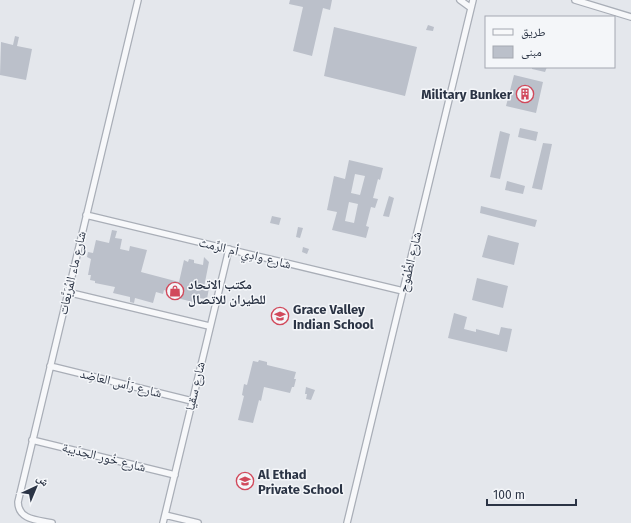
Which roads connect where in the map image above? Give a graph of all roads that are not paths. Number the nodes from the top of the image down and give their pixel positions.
1 (138, 0) edge
2 (460, 0) edge
3 (473, 0) edge
4 (575, 0) edge
5 (471, 8) junction
6 (631, 17) edge
7 (86, 215) junction
8 (229, 249) junction
9 (403, 291) junction
10 (68, 292) junction
11 (209, 326) junction
12 (50, 366) junction
13 (192, 401) junction
14 (32, 440) junction
15 (175, 474) junction
16 (165, 515) junction
17 (52, 523) edge
18 (163, 523) edge
19 (198, 523) edge
20 (347, 523) edge

1 - 7 street, شارع ماء المُرَبَّعات
2 - 5 street
3 - 5 street, شارع الطُّمُوح
4 - 6 street
5 - 9 street, شارع الطُّمُوح
7 - 8 street, شارع وادِي أم الرِّمث
7 - 10 street, شارع ماء المُرَبَّعات
8 - 9 street, شارع وادِي أم الرِّمث
8 - 11 street, شارع سقيا
9 - 20 street, شارع الطُّمُوح
10 - 11 street
10 - 12 street, شارع ماء المُرَبَّعات
11 - 13 street, شارع سقيا
12 - 13 street, شارع رَأس العاضِد
12 - 14 street, شارع ماء المُرَبَّعات
13 - 15 street, شارع سقيا
14 - 15 street, شارع خُور الحِدَيبة
14 - 17 street, شارع ماء المُرَبَّعات
15 - 16 street, شارع سقيا
16 - 18 street, شارع سقيا
16 - 19 street

